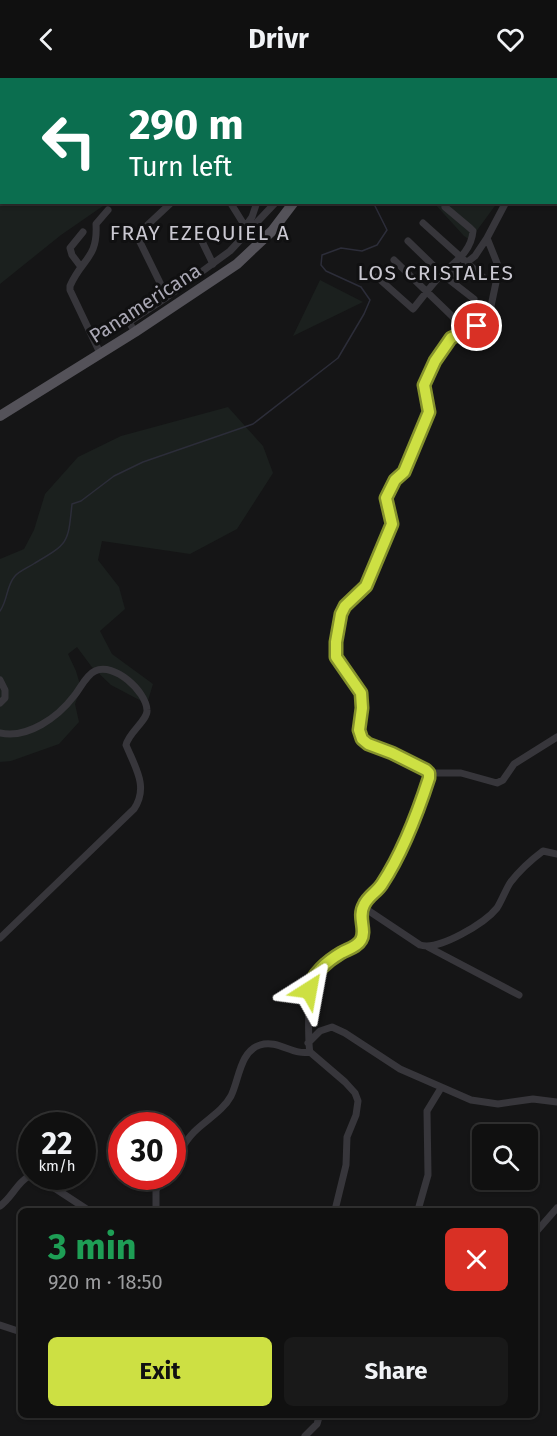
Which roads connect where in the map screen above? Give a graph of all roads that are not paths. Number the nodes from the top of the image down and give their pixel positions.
1 (170, 204) edge
2 (231, 204) edge
3 (256, 204) edge
4 (274, 204) edge
5 (293, 204) edge
6 (505, 204) edge
7 (446, 207) dead end
8 (108, 210) dead end
9 (423, 223) dead end
10 (196, 229) dead end
11 (247, 229) junction
12 (82, 232) dead end
13 (487, 238) junction
14 (408, 241) dead end
15 (394, 260) dead end
16 (464, 260) junction
17 (213, 264) junction
18 (81, 267) junction
19 (442, 274) junction
20 (377, 277) dead end
21 (484, 278) dead end
22 (426, 292) junction
23 (167, 297) junction
24 (474, 299) dead end
25 (455, 319) dead end
26 (135, 332) junction
27 (100, 353) junction
28 (0, 416) edge
29 (0, 680) edge
30 (0, 703) edge
31 (0, 733) edge
32 (557, 736) edge
33 (429, 773) junction
34 (557, 854) edge
35 (363, 906) junction
36 (0, 938) edge
37 (428, 947) junction
38 (519, 994) dead end
39 (308, 1043) junction
40 (310, 1052) junction
41 (441, 1088) junction
42 (557, 1102) edge
43 (186, 1143) edge
44 (18, 1188) edge
45 (56, 1190) edge
46 (156, 1190) edge
47 (0, 1206) edge
48 (85, 1208) edge
49 (156, 1208) edge
50 (336, 1208) edge
51 (418, 1208) edge
52 (557, 1208) edge
53 (538, 1230) edge
54 (0, 1325) edge
55 (18, 1331) edge
56 (319, 1418) edge
57 (305, 1436) edge

1 - 23 street
2 - 11 street
3 - 11 street
4 - 11 street
5 - 26 main road, Panamericana
6 - 13 street
7 - 16 street
8 - 18 street
9 - 16 street
10 - 17 street
11 - 17 street
12 - 18 street
13 - 16 street
13 - 33 street
14 - 19 street
15 - 22 street
16 - 19 street
16 - 21 street
16 - 24 street
17 - 23 street
18 - 27 street
19 - 22 street
20 - 22 street
22 - 25 street
23 - 26 street
26 - 27 main road, Panamericana
27 - 28 main road, Panamericana
29 - 30 street
31 - 36 street
32 - 33 street
33 - 35 street
34 - 37 street
35 - 37 street
35 - 39 street
37 - 38 street
39 - 40 street
39 - 41 street
40 - 43 street
40 - 50 street
41 - 42 street
41 - 51 street
44 - 47 street
45 - 48 street
46 - 49 street
52 - 53 street
54 - 55 street
56 - 57 street

